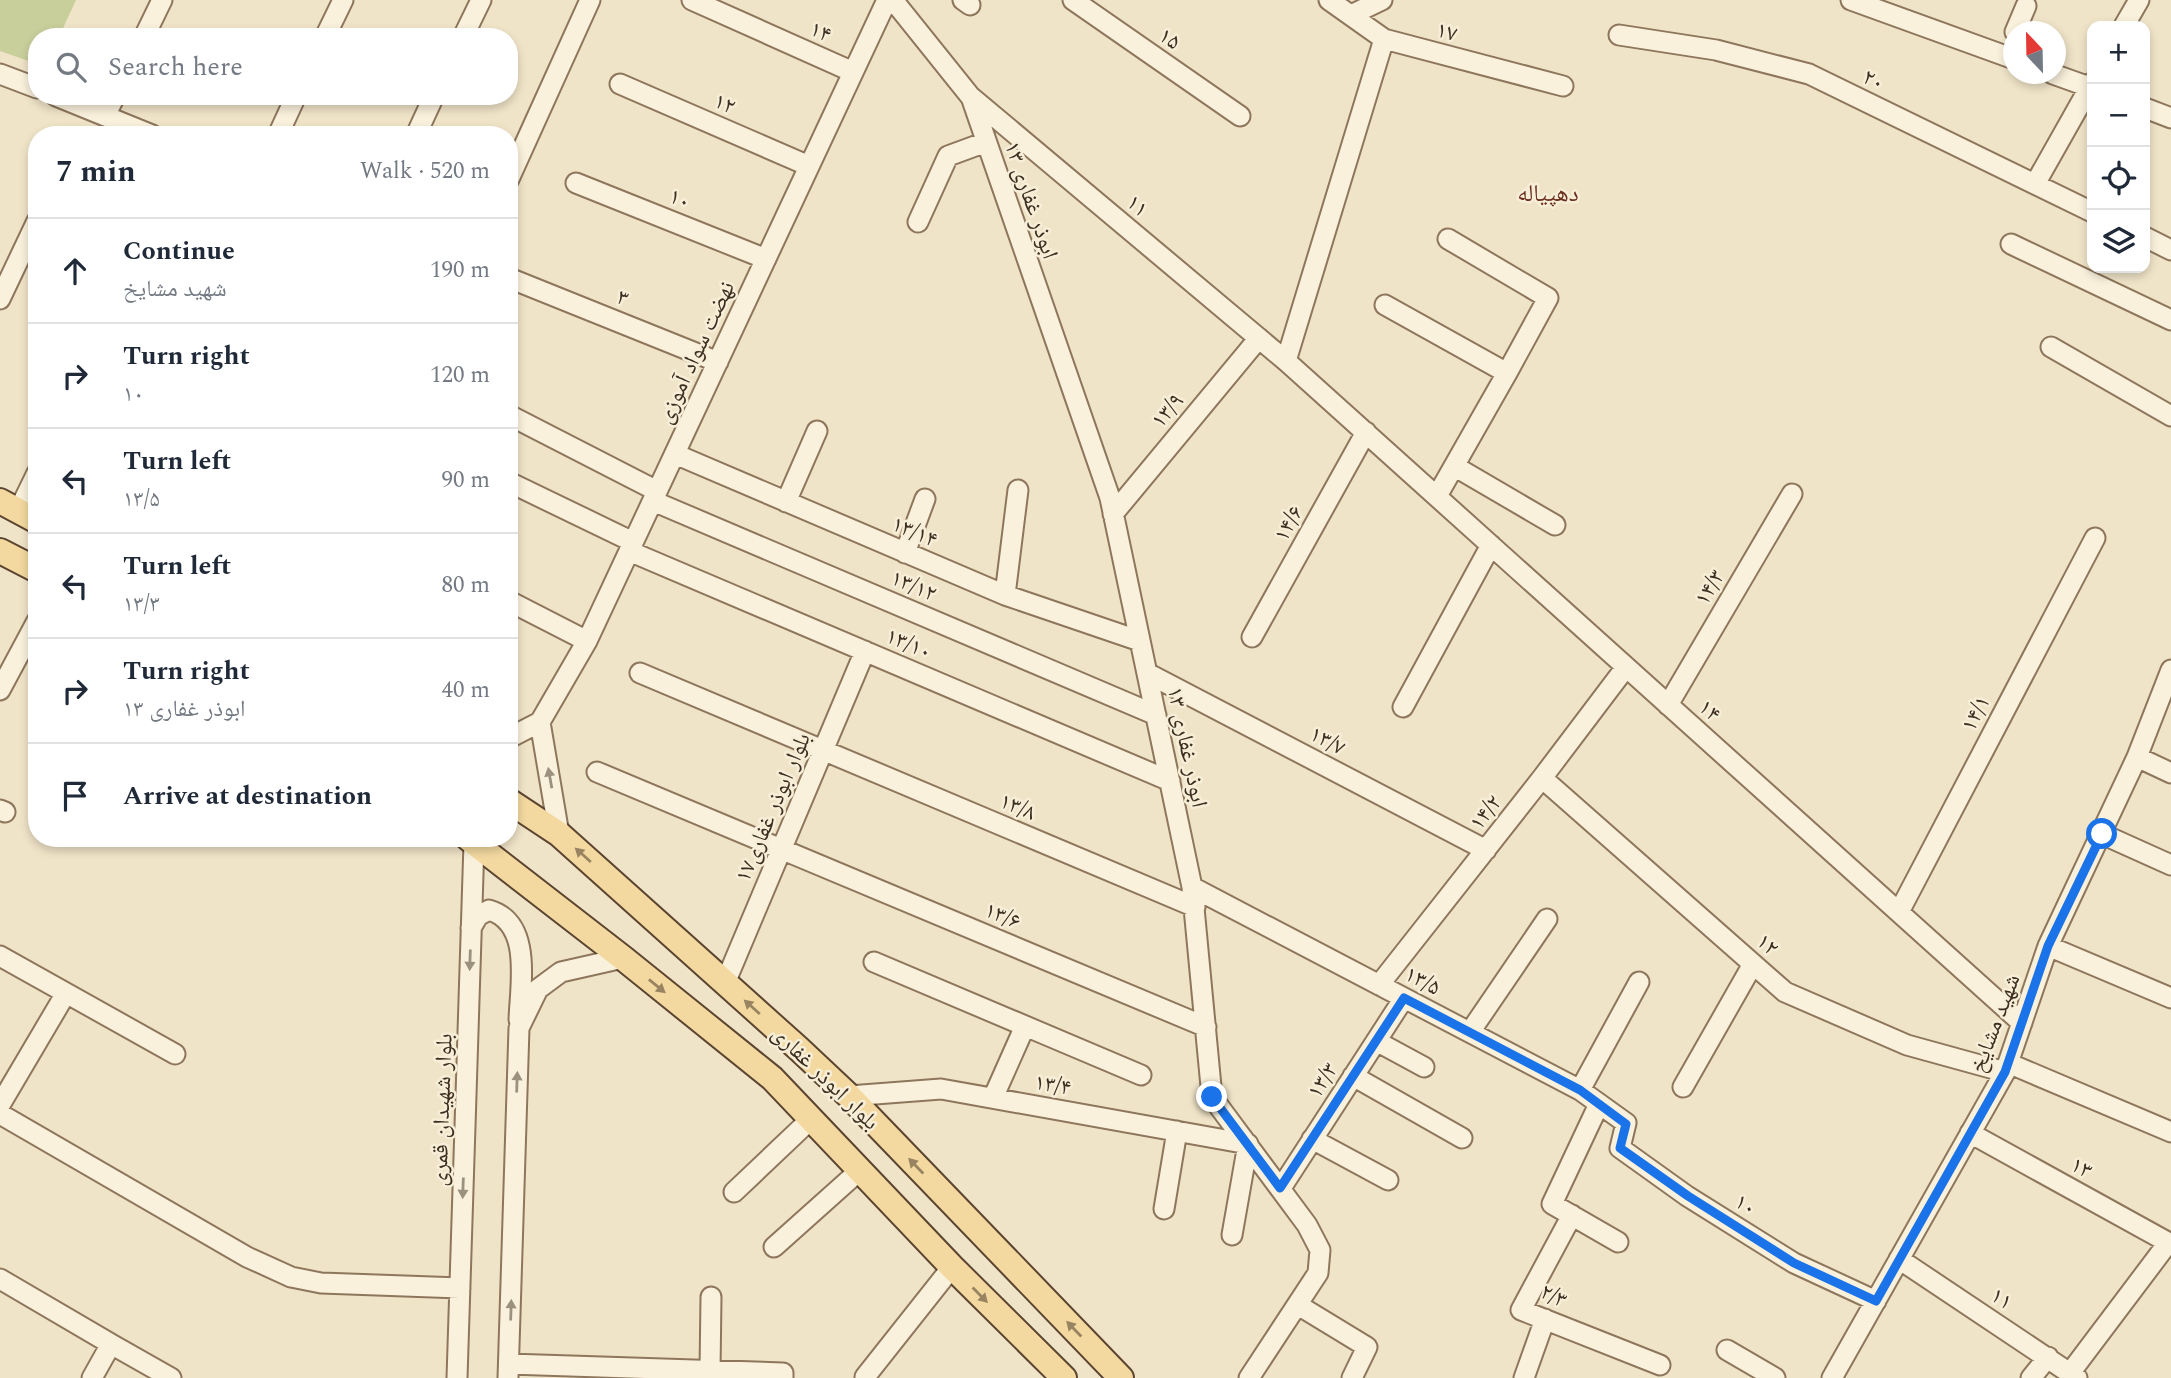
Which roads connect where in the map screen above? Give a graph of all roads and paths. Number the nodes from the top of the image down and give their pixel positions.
1 (162, 0) edge
2 (343, 0) edge
3 (481, 0) edge
4 (590, 0) edge
5 (692, 0) edge
6 (887, 0) edge
7 (893, 0) edge
8 (1073, 0) edge
9 (1329, 0) edge
10 (1382, 0) edge
11 (1851, 0) edge
12 (2139, 0) edge
13 (2026, 6) dead end
14 (1351, 15) junction
15 (2019, 21) edge
16 (2127, 21) edge
17 (148, 28) edge
18 (329, 28) edge
19 (467, 28) edge
20 (1619, 35) dead end
21 (1384, 39) junction
22 (2003, 55) edge
23 (853, 72) junction
24 (0, 74) edge
25 (2066, 78) edge
26 (620, 84) dead end
27 (28, 85) edge
28 (2087, 85) edge
29 (1563, 86) dead end
30 (2087, 93) edge
31 (970, 96) junction
32 (78, 105) edge
33 (110, 105) edge
34 (292, 105) edge
35 (431, 105) edge
36 (2150, 110) edge
37 (105, 116) junction
38 (1240, 116) dead end
39 (2171, 118) edge
40 (130, 126) edge
41 (282, 126) edge
42 (420, 126) edge
43 (986, 142) junction
44 (518, 159) edge
45 (809, 166) junction
46 (576, 183) dead end
47 (2035, 184) junction
48 (2088, 210) edge
49 (918, 222) dead end
50 (1448, 239) dead end
51 (28, 240) edge
52 (2150, 240) edge
53 (2011, 244) dead end
54 (2171, 250) edge
55 (766, 259) junction
56 (518, 282) edge
57 (0, 299) edge
58 (1385, 305) dead end
59 (2171, 320) edge
60 (1259, 338) junction
61 (2050, 347) dead end
62 (1286, 361) junction
63 (718, 362) junction
64 (1507, 373) junction
65 (2171, 416) edge
66 (518, 420) edge
67 (817, 431) dead end
68 (1366, 432) junction
69 (674, 454) junction
70 (1454, 466) junction
71 (518, 487) edge
72 (1018, 490) dead end
73 (28, 492) edge
74 (1792, 494) dead end
75 (655, 496) junction
76 (1437, 496) junction
77 (925, 499) dead end
78 (786, 502) junction
79 (18, 512) edge
80 (1113, 514) junction
81 (1555, 525) dead end
82 (2095, 538) dead end
83 (1491, 545) junction
84 (631, 546) junction
85 (0, 551) edge
86 (905, 553) junction
87 (28, 565) edge
88 (1005, 595) junction
89 (518, 606) edge
90 (1252, 637) dead end
91 (28, 638) edge
92 (587, 641) junction
93 (1140, 641) junction
94 (865, 651) junction
95 (1626, 667) junction
96 (2171, 672) edge
97 (640, 673) dead end
98 (1147, 673) junction
99 (0, 690) edge
100 (1668, 705) junction
101 (1403, 707) dead end
102 (1156, 715) junction
103 (540, 722) junction
104 (518, 733) edge
105 (823, 750) junction
106 (2137, 757) junction
107 (597, 772) dead end
108 (2171, 773) edge
109 (1542, 778) junction
110 (1170, 780) junction
111 (518, 807) edge
112 (559, 834) junction
113 (2102, 834) junction
114 (471, 847) edge
115 (479, 847) edge
116 (781, 849) junction
117 (1486, 850) junction
118 (2171, 865) edge
119 (1192, 887) junction
120 (1195, 907) junction
121 (1899, 912) junction
122 (1547, 919) dead end
123 (471, 928) junction
124 (2048, 946) junction
125 (0, 956) edge
126 (623, 958) junction
127 (874, 962) dead end
128 (1754, 964) junction
129 (1639, 982) dead end
130 (725, 983) junction
131 (1380, 985) junction
132 (66, 993) junction
133 (1404, 998) junction
134 (2171, 998) edge
135 (2022, 1023) junction
136 (1025, 1026) junction
137 (1206, 1027) junction
138 (519, 1028) junction
139 (1470, 1032) junction
140 (1376, 1041) junction
141 (175, 1054) dead end
142 (1424, 1067) dead end
143 (2006, 1068) junction
144 (1141, 1075) dead end
145 (1353, 1076) junction
146 (1683, 1087) dead end
147 (1580, 1090) junction
148 (849, 1096) junction
149 (993, 1098) junction
150 (1599, 1104) junction
151 (0, 1105) edge
152 (0, 1114) edge
153 (811, 1119) junction
154 (1626, 1124) joint
155 (1177, 1131) junction
156 (2171, 1132) edge
157 (1970, 1133) junction
158 (1462, 1138) dead end
159 (1312, 1139) junction
160 (1248, 1144) junction
161 (859, 1171) junction
162 (1388, 1180) dead end
163 (1280, 1188) junction
164 (734, 1192) dead end
165 (1164, 1209) dead end
166 (1572, 1215) junction
167 (1232, 1235) dead end
168 (1618, 1242) dead end
169 (2169, 1243) edge
170 (774, 1247) dead end
171 (1899, 1259) junction
172 (952, 1267) junction
173 (0, 1279) edge
174 (460, 1288) junction
175 (712, 1297) dead end
176 (1876, 1301) junction
177 (1298, 1304) junction
178 (1545, 1319) junction
179 (111, 1344) junction
180 (1727, 1350) dead end
181 (2048, 1357) junction
182 (1660, 1365) dead end
183 (509, 1371) edge
184 (710, 1371) junction
185 (1837, 1376) edge
186 (2073, 1376) edge
187 (865, 1377) edge
188 (92, 1378) edge
189 (171, 1378) edge
190 (457, 1378) edge
191 (783, 1378) edge
192 (1065, 1378) edge
193 (1121, 1378) edge
194 (1249, 1378) edge
195 (1352, 1378) edge
196 (1524, 1378) edge
197 (1775, 1378) edge
198 (2031, 1378) edge

1 - 17 street
2 - 18 street
3 - 19 street
4 - 44 street
5 - 23 street, ۱۴
6 - 23 street, نهضت سواد آموزی
7 - 31 street, ۱۱
8 - 38 street, ۱۵
9 - 14 street, ۱۷
10 - 14 street
11 - 22 street
12 - 16 street
13 - 15 street
14 - 21 street, ۱۷
20 - 47 street, ۲۰
21 - 29 street, ۱۷
21 - 62 street
23 - 45 street, نهضت سواد آموزی
24 - 27 street
25 - 28 street
26 - 45 street, ۱۲
30 - 47 street
31 - 43 street, ۱۳ ابوذر غفاری
31 - 60 street, ۱۱
32 - 37 street
33 - 37 street
34 - 41 street
35 - 42 street
36 - 39 street
37 - 40 street
43 - 49 street
43 - 80 street, ۱۳ ابوذر غفاری
45 - 55 street, نهضت سواد آموزی
46 - 55 street, ۱۰
47 - 48 street, ۲۰
50 - 64 street
51 - 57 street
52 - 54 street
53 - 59 street
55 - 63 street, نهضت سواد آموزی
56 - 63 street, ۳
58 - 64 street
60 - 62 street, ۱۱
60 - 80 street, ۱۳/۹
61 - 65 street
62 - 68 street, ۱۱
63 - 69 street, نهضت سواد آموزی
64 - 70 street
66 - 75 street, ۱۳/۱۲
67 - 78 street
68 - 76 street, ۱۴
68 - 90 street, ۱۴/۶
69 - 75 street, نهضت سواد آموزی
69 - 78 street, ۱۳/۱۴
70 - 76 street
70 - 81 street
71 - 84 street, ۱۳/۱۰
72 - 88 street
73 - 79 street
74 - 100 street, ۱۴/۳
75 - 84 street, نهضت سواد آموزی
75 - 102 street, ۱۳/۱۲
76 - 83 street, ۱۴
77 - 86 street
78 - 86 street, ۱۳/۱۴
80 - 93 street, ۱۳ ابوذر غفاری
82 - 121 street, ۱۴/۱
83 - 95 street, ۱۴
83 - 101 street
84 - 92 street, نهضت سواد آموزی
84 - 94 street, ۱۳/۱۰
85 - 87 main road
86 - 88 street, ۱۳/۱۴
88 - 93 street, ۱۳/۱۴
89 - 92 street
91 - 99 street
92 - 103 street, نهضت سواد آموزی
93 - 98 street, ۱۳ ابوذر غفاری
94 - 105 street, بلوار ابوذر غفاری۱۷
94 - 110 street, ۱۳/۱۰
95 - 100 street, ۱۴
95 - 109 street, ۱۴/۲
96 - 106 street, شهید مشایخ
97 - 105 street
98 - 102 street, ۱۳ ابوذر غفاری
98 - 117 street, ۱۳/۷
100 - 121 street, ۱۴
102 - 110 street, ۱۳ ابوذر غفاری
103 - 104 street
112 -> 103 street
105 - 116 street, بلوار ابوذر غفاری۱۷
105 - 120 street, ۱۳/۸
106 - 108 street
106 - 113 street, شهید مشایخ
107 - 116 street, ۱۳/۶
109 - 117 street, ۱۴/۲
109 - 128 street, ۱۲
110 - 119 street, ۱۳ ابوذر غفاری
111 - 112 main road, بلوار ابوذر غفاری
130 -> 112 main road, بلوار ابوذر غفاری
113 - 118 street
113 - 124 street, شهید مشایخ
114 - 123 street, بلوار شهیدان قمری
115 - 126 main road, بلوار ابوذر غفاری
116 - 130 street, بلوار ابوذر غفاری۱۷
116 - 137 street, ۱۳/۶
117 - 131 street, ۱۴/۲
119 - 120 street, ۱۳ ابوذر غفاری
119 - 131 street, ۱۳/۵
120 - 137 street, ۱۳ ابوذر غفاری
121 - 135 street, ۱۴
122 - 139 street
123 - 138 street
123 -> 174 street, بلوار شهیدان قمری
124 - 134 street
124 - 135 street, شهید مشایخ
125 - 132 street
126 - 138 street
126 -> 153 main road, بلوار ابوذر غفاری
127 - 136 street
128 - 143 street, ۱۲
128 - 146 street
129 - 147 street
148 -> 130 main road, بلوار ابوذر غفاری
131 - 133 street, ۱۳/۵
132 - 141 street
132 - 151 street
133 - 139 street, ۱۳/۵
133 - 140 street, ۱۳/۳
135 - 143 street, شهید مشایخ
136 - 144 street
136 - 149 street
137 - 160 street, ۱۳ ابوذر غفاری
183 -> 138 street
139 - 147 street, ۱۳/۵
140 - 142 street
140 - 145 street, ۱۳/۳
143 - 156 street
143 - 157 street, شهید مشایخ
145 - 158 street
145 - 159 street, ۱۳/۳
147 - 150 street, ۱۳/۵
148 - 149 street, ۱۳/۴
193 -> 148 main road, بلوار ابوذر غفاری
149 - 155 street, ۱۳/۴
150 - 154 street, ۱۳/۵
150 - 166 street
152 - 174 street
153 - 161 main road, بلوار ابوذر غفاری
153 - 164 street
154 - 176 street, ۱۰
155 - 160 street, ۱۳/۴
155 - 165 street
157 - 169 street, ۱۳
157 - 171 street, شهید مشایخ
159 - 162 street
159 - 163 street, ۱۳/۳
160 - 163 street, ۱۳ ابوذر غفاری
160 - 167 street
161 - 170 street
161 - 172 main road, بلوار ابوذر غفاری
163 - 177 street, ۱۳ ابوذر غفاری
166 - 168 street
166 - 178 street, ۲/۳
169 - 186 street
171 - 176 street, شهید مشایخ
171 - 181 street, ۱۱
172 - 187 street
172 -> 192 main road, بلوار ابوذر غفاری
173 - 179 street
174 - 190 street, بلوار شهیدان قمری
175 - 184 street
176 - 185 street, شهید مشایخ
177 - 194 street, ۱۳ ابوذر غفاری
177 - 195 street
178 - 182 street, ۲/۳
178 - 196 street
179 - 188 street
179 - 189 street
180 - 197 street
181 - 186 street, ۱۱
181 - 198 street
183 - 184 street
184 - 191 street

